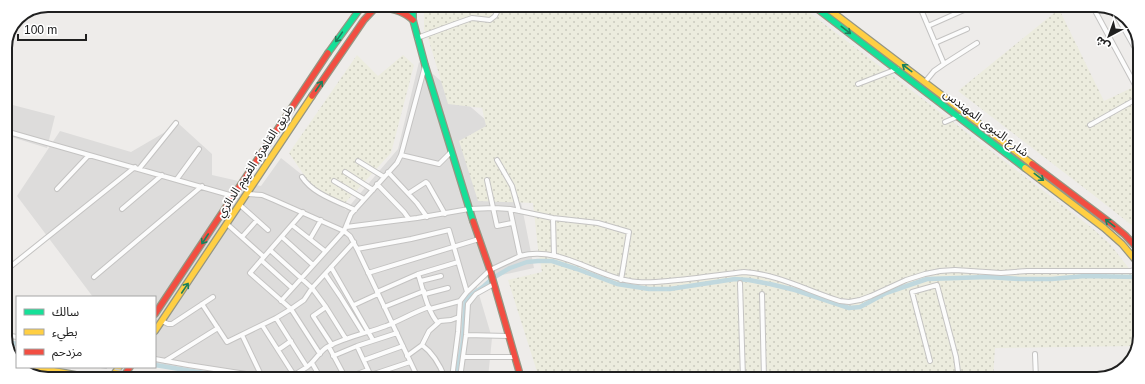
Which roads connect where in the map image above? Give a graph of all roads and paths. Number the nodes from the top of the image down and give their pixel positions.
1 (357, 12) edge
2 (371, 12) edge
3 (403, 12) edge
4 (413, 12) edge
5 (497, 12) edge
6 (822, 12) edge
7 (833, 12) edge
8 (923, 12) edge
9 (960, 12) edge
10 (1096, 12) edge
11 (1117, 18) edge
12 (413, 20) junction
13 (928, 26) junction
14 (967, 29) dead end
15 (417, 38) junction
16 (935, 43) junction
17 (977, 43) dead end
18 (1133, 44) edge
19 (944, 64) junction
20 (425, 65) junction
21 (897, 69) junction
22 (925, 82) junction
23 (1133, 83) edge
24 (858, 84) dead end
25 (297, 100) junction
26 (1133, 100) edge
27 (305, 106) junction
28 (959, 116) junction
29 (945, 122) dead end
30 (176, 123) dead end
31 (1090, 125) dead end
32 (12, 133) edge
33 (199, 149) dead end
34 (451, 152) junction
35 (89, 155) junction
36 (401, 155) junction
37 (497, 160) dead end
38 (358, 161) dead end
39 (137, 168) junction
40 (345, 172) dead end
41 (388, 172) junction
42 (162, 175) junction
43 (302, 176) dead end
44 (384, 177) junction
45 (177, 179) junction
46 (487, 180) dead end
47 (334, 181) dead end
48 (377, 184) junction
49 (202, 186) junction
50 (1064, 187) junction
51 (58, 189) dead end
52 (373, 190) junction
53 (1059, 193) junction
54 (247, 194) junction
55 (409, 194) junction
56 (1074, 194) junction
57 (233, 196) junction
58 (364, 199) junction
59 (1069, 201) junction
60 (240, 205) junction
61 (494, 208) junction
62 (122, 209) dead end
63 (469, 209) junction
64 (510, 209) junction
65 (355, 210) junction
66 (519, 211) junction
67 (303, 212) junction
68 (445, 214) junction
69 (427, 217) junction
70 (553, 218) junction
71 (409, 219) junction
72 (257, 220) junction
73 (321, 220) junction
74 (512, 223) junction
75 (227, 224) junction
76 (292, 225) junction
77 (345, 229) junction
78 (268, 230) dead end
79 (242, 237) junction
80 (282, 237) junction
81 (310, 239) junction
82 (479, 239) junction
83 (354, 242) junction
84 (1133, 244) edge
85 (453, 246) junction
86 (357, 249) junction
87 (270, 250) junction
88 (325, 252) junction
89 (520, 256) junction
90 (554, 256) junction
91 (1133, 257) edge
92 (263, 258) junction
93 (458, 262) junction
94 (313, 265) junction
95 (12, 266) edge
96 (331, 267) junction
97 (490, 271) junction
98 (1133, 271) edge
99 (368, 273) junction
100 (325, 274) junction
101 (418, 274) junction
102 (441, 276) dead end
103 (94, 277) dead end
104 (302, 278) junction
105 (621, 280) junction
106 (421, 281) junction
107 (493, 282) junction
108 (740, 284) dead end
109 (292, 288) junction
110 (312, 288) junction
111 (448, 288) dead end
112 (424, 292) junction
113 (467, 292) junction
114 (378, 293) junction
115 (762, 294) dead end
116 (168, 295) junction
117 (213, 297) dead end
118 (176, 301) junction
119 (281, 301) junction
120 (460, 301) junction
121 (202, 304) junction
122 (354, 305) junction
123 (326, 307) junction
124 (384, 307) junction
125 (430, 308) junction
126 (291, 309) junction
127 (156, 313) edge
128 (459, 317) junction
129 (276, 318) junction
130 (162, 321) junction
131 (392, 323) junction
132 (438, 323) junction
133 (262, 325) junction
134 (218, 328) junction
135 (156, 330) edge
136 (369, 331) junction
137 (363, 333) junction
138 (397, 333) junction
139 (242, 335) junction
140 (466, 335) junction
141 (508, 336) junction
142 (346, 340) junction
143 (373, 340) junction
144 (291, 341) junction
145 (422, 345) junction
146 (330, 346) junction
147 (357, 346) junction
148 (403, 346) junction
149 (278, 350) junction
150 (320, 354) junction
151 (1035, 354) dead end
152 (333, 356) junction
153 (407, 356) junction
154 (463, 357) junction
155 (515, 358) junction
156 (156, 359) edge
157 (364, 360) junction
158 (165, 361) junction
159 (930, 361) dead end
160 (410, 362) junction
161 (312, 363) junction
162 (307, 367) junction
163 (40, 368) edge
164 (53, 370) junction
165 (368, 370) joint
166 (56, 372) edge
167 (63, 372) edge
168 (233, 372) edge
169 (261, 372) edge
170 (291, 372) edge
171 (299, 372) edge
172 (317, 372) edge
173 (342, 372) edge
174 (363, 372) edge
175 (382, 372) edge
176 (415, 372) edge
177 (442, 372) edge
178 (453, 372) edge
179 (461, 372) edge
180 (519, 372) edge
181 (743, 372) edge
182 (764, 372) edge
183 (958, 372) edge
184 (1036, 372) edge

1 -> 25 main road, طريق القاهرة, الفيوم الدائري
27 -> 2 main road, طريق القاهرة, الفيوم الدائري
3 - 12 main road
4 - 12 main road
5 - 15 street
6 -> 21 main road, شارع النبوى المهندس
22 -> 7 main road, شارع النبوى المهندس
8 - 13 street
9 - 13 street
10 - 23 street
11 - 18 street
12 - 15 main road
13 - 16 street
14 - 16 street
15 - 20 main road
16 - 19 street
17 - 19 street
19 - 22 street
20 - 34 main road
20 - 36 street
21 - 24 street
21 - 28 main road, شارع النبوى المهندس
22 - 50 main road, شارع النبوى المهندس
25 - 27 main road
25 - 57 main road, طريق القاهرة, الفيوم الدائري
26 - 31 street
27 - 54 main road, طريق القاهرة, الفيوم الدائري
28 - 29 street
28 -> 53 main road, شارع النبوى المهندس
30 - 39 street
32 - 35 street
33 - 45 street
34 - 36 street
34 - 63 main road
35 - 39 street
35 - 51 street
36 - 41 street
37 - 66 street
38 - 44 street
39 - 42 street
39 - 95 street
40 - 52 street
41 - 44 street
41 - 55 street
42 - 45 street
42 - 62 street
43 - 65 street
44 - 48 street
45 - 49 street
46 - 61 street
47 - 58 street
48 - 52 street
48 - 71 street
49 - 57 street
49 - 103 street
50 - 53 main road
50 - 56 main road, شارع النبوى المهندس
52 - 58 street
53 - 59 main road, شارع النبوى المهندس
54 - 60 main road, طريق القاهرة, الفيوم الدائري
54 - 67 street
55 - 68 street
55 - 69 street
56 - 59 main road
84 -> 56 main road, شارع النبوى المهندس
57 -> 116 main road, طريق القاهرة, الفيوم الدائري
58 - 65 street
59 - 91 main road, شارع النبوى المهندس
60 - 72 street
60 - 75 main road, طريق القاهرة, الفيوم الدائري
61 - 63 street
61 - 64 street
61 - 74 street
63 - 68 street
63 - 82 main road
64 - 66 street
64 - 74 street
65 - 77 street
66 - 70 street
67 - 73 street
67 - 76 street
68 - 69 street
69 - 71 street
70 - 90 street
70 - 105 street
71 - 77 street
72 - 78 street
72 - 79 street
73 - 77 street
73 - 81 street
74 - 89 street
75 - 79 street
118 -> 75 main road, طريق القاهرة, الفيوم الدائري
76 - 80 street
76 - 81 street
77 - 83 street
77 - 88 street
79 - 92 street
80 - 87 street
80 - 94 street
81 - 88 street
82 - 85 street
82 - 97 main road
83 - 86 street
83 - 96 street
85 - 86 street
85 - 93 street
85 - 99 street
86 - 99 street
87 - 92 street
87 - 104 street
88 - 94 street
89 - 90 street
89 - 97 street
90 - 105 street
92 - 109 street
92 - 119 street
93 - 101 street
93 - 113 street
94 - 104 street
96 - 100 street
96 - 122 street
97 - 107 main road
97 - 113 street
98 - 105 street
99 - 114 street
100 - 110 street
100 - 137 street
101 - 106 street
101 - 114 street
102 - 106 street
104 - 109 street
104 - 110 street
106 - 112 street
107 - 140 street
107 - 141 main road
108 - 181 street
109 - 119 street
110 - 123 street
110 - 126 street
111 - 112 street
112 - 124 street
112 - 125 street
113 - 120 street
114 - 122 street
114 - 124 street
115 - 182 street
116 - 118 main road
116 - 127 main road, طريق القاهرة, الفيوم الدائري
117 - 121 street
118 - 130 main road, طريق القاهرة, الفيوم الدائري
119 - 126 street
120 - 125 street
120 - 128 street
121 - 130 street
121 - 134 street
122 - 136 street
123 - 142 street
123 - 146 street
124 - 131 street
125 - 131 street
125 - 132 street
126 - 129 street
126 - 150 street
128 - 132 street
128 - 178 street
129 - 133 street
129 - 144 street
130 - 135 main road, طريق القاهرة, الفيوم الدائري
131 - 136 street
131 - 138 street
132 - 145 street
133 - 139 street
133 - 149 street
134 - 139 street
134 - 158 street
136 - 137 street
136 - 143 street
137 - 142 street
138 - 143 street
138 - 148 street
139 - 169 street
140 - 141 street
140 - 154 street
141 - 155 main road
142 - 146 street
143 - 147 street
144 - 149 street
144 - 162 street
145 - 153 street
145 - 177 street
146 - 150 street
146 - 152 street
147 - 152 street
147 - 157 street
148 - 153 street
148 - 157 street
149 - 170 street
150 - 161 street
151 - 184 street
152 - 173 street
153 - 160 street
154 - 155 street
154 - 179 street
155 - 180 main road
156 - 158 street
157 - 165 street
158 - 168 street
159 - 183 street
160 - 175 street
160 - 176 street
161 - 162 street
161 - 172 street
162 - 171 street
163 - 164 main road
164 - 166 main road
164 - 167 main road
165 - 174 street

